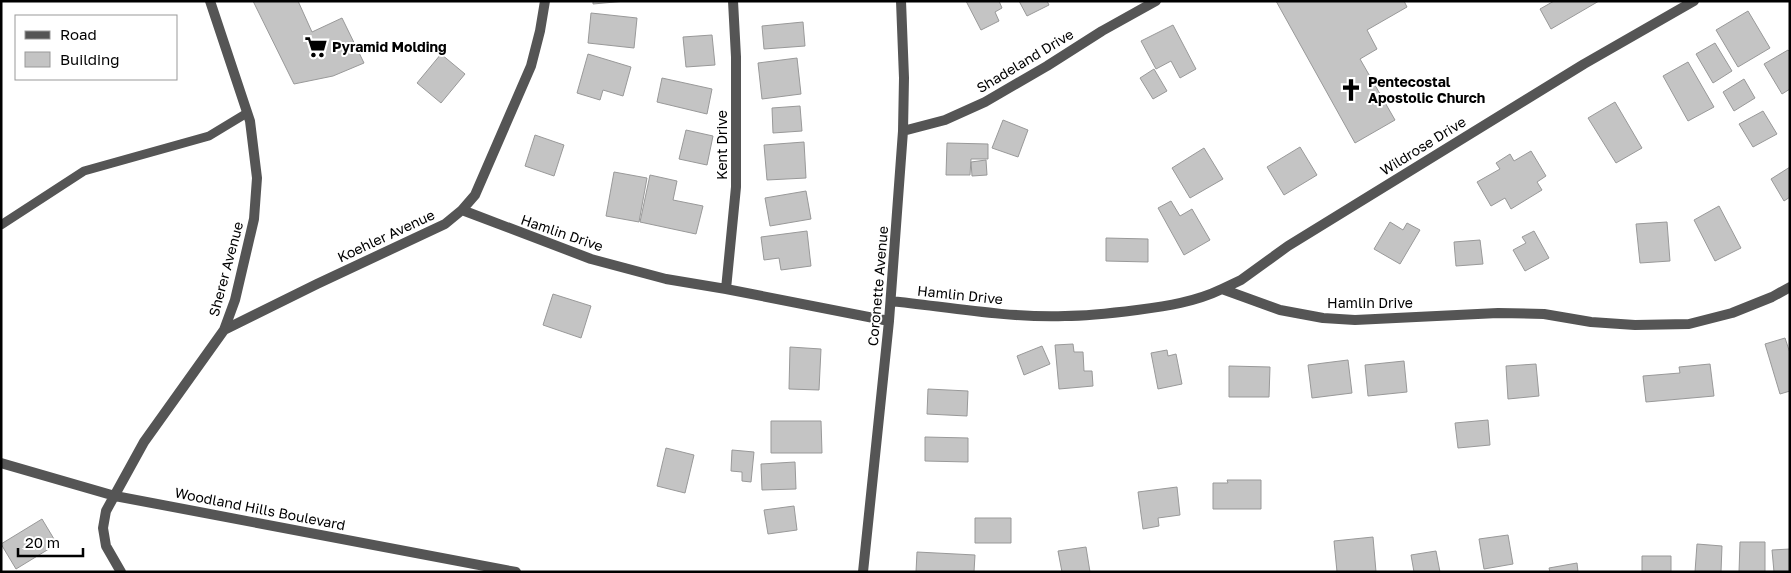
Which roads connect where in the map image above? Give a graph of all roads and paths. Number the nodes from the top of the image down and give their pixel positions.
1 (210, 1) edge
2 (545, 1) edge
3 (733, 1) edge
4 (901, 1) edge
5 (1156, 1) edge
6 (1694, 1) edge
7 (247, 113) junction
8 (903, 132) junction
9 (462, 210) junction
10 (1, 226) edge
11 (1790, 287) edge
12 (726, 289) junction
13 (1222, 289) junction
14 (891, 301) junction
15 (889, 322) junction
16 (224, 330) junction
17 (1, 463) edge
18 (114, 496) junction
19 (121, 572) edge
20 (516, 572) edge
21 (863, 572) edge

1 - 7 street, Sherer Avenue
2 - 9 street, Koehler Avenue
3 - 12 street, Kent Drive
4 - 8 street, Coronette Avenue
5 - 8 street, Shadeland Drive
6 - 13 street, Wildrose Drive
7 - 10 lane
7 - 16 street, Sherer Avenue
8 - 14 street, Coronette Avenue
9 - 12 street, Hamlin Drive
9 - 16 street, Koehler Avenue
11 - 13 street, Hamlin Drive
12 - 15 street, Hamlin Drive
13 - 14 street, Hamlin Drive
14 - 15 street, Coronette Avenue
15 - 21 street, Coronette Avenue
16 - 18 street, Sherer Avenue
17 - 18 street, Woodland Hills Boulevard
18 - 19 street, Sherer Avenue
18 - 20 street, Woodland Hills Boulevard

